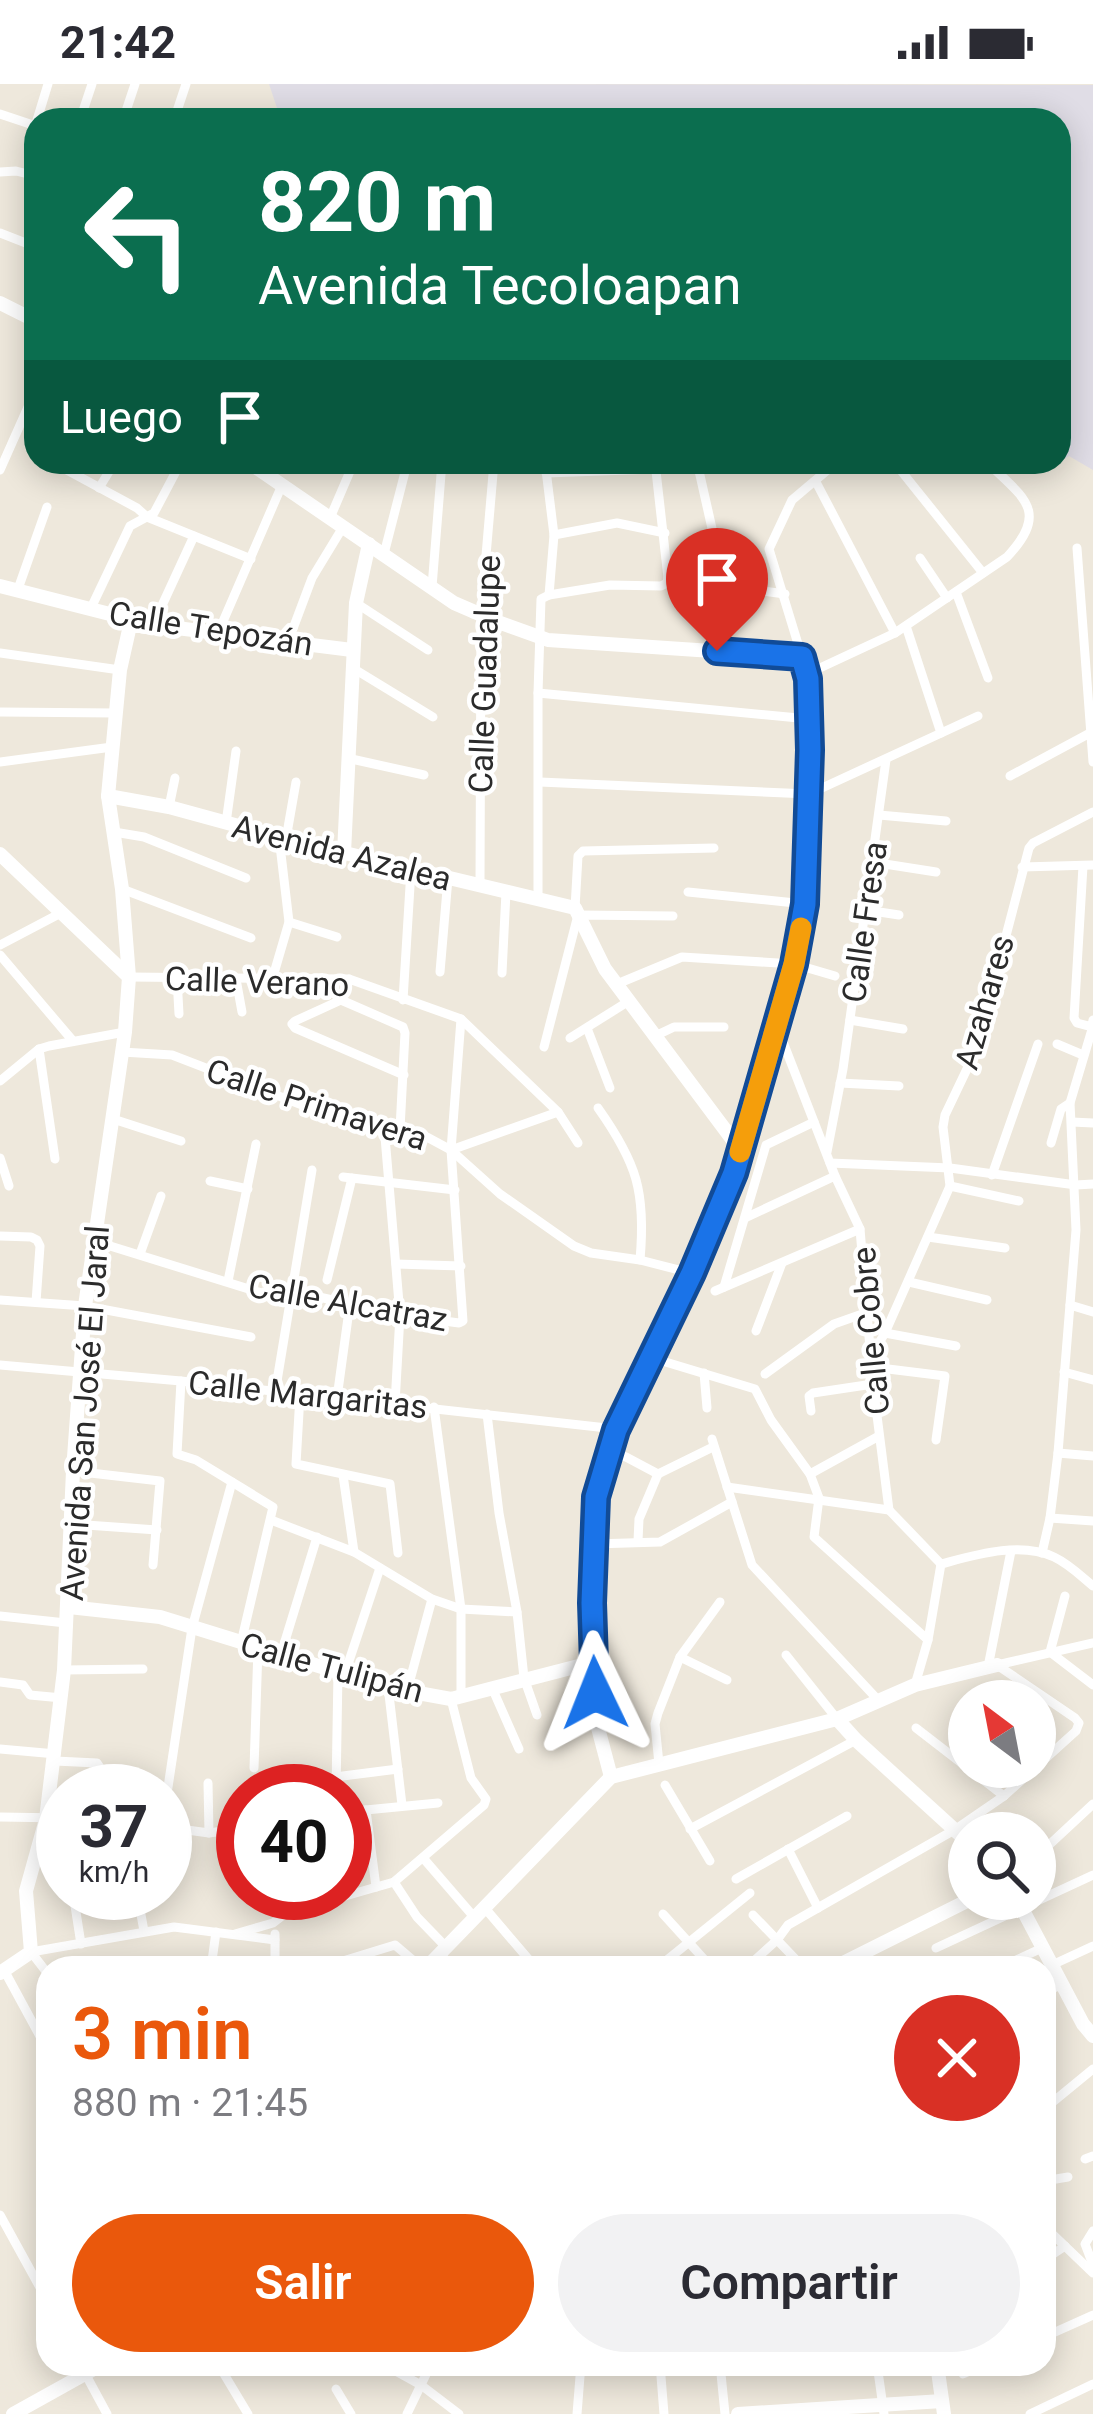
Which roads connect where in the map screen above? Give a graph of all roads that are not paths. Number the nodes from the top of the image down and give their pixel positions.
1 (24, 415) edge
2 (0, 470) edge
3 (82, 474) edge
4 (109, 474) edge
5 (175, 474) edge
6 (269, 474) edge
7 (351, 474) edge
8 (404, 474) edge
9 (441, 474) edge
10 (493, 474) edge
11 (547, 474) edge
12 (656, 474) edge
13 (700, 474) edge
14 (824, 474) edge
15 (904, 474) edge
16 (999, 474) edge
17 (816, 482) junction
18 (282, 485) junction
19 (100, 488) junction
20 (46, 507) dead end
21 (147, 517) junction
22 (337, 522) junction
23 (664, 533) junction
24 (554, 535) junction
25 (194, 536) junction
26 (369, 544) junction
27 (1077, 548) dead end
28 (384, 554) junction
29 (920, 558) dead end
30 (251, 559) junction
31 (982, 573) junction
32 (668, 578) junction
33 (0, 586) edge
34 (725, 586) junction
35 (432, 587) junction
36 (18, 589) junction
37 (784, 594) junction
38 (549, 595) junction
39 (951, 595) junction
40 (356, 603) junction
41 (91, 608) junction
42 (481, 614) junction
43 (131, 621) junction
44 (153, 626) junction
45 (906, 626) junction
46 (895, 633) junction
47 (218, 634) junction
48 (540, 637) junction
49 (288, 642) junction
50 (352, 650) junction
51 (428, 650) dead end
52 (0, 653) edge
53 (802, 657) junction
54 (1089, 662) edge
55 (351, 667) junction
56 (120, 670) junction
57 (807, 674) junction
58 (988, 678) dead end
59 (538, 693) junction
60 (0, 712) edge
61 (115, 713) junction
62 (978, 716) dead end
63 (433, 717) dead end
64 (809, 719) junction
65 (1090, 733) junction
66 (941, 734) junction
67 (112, 747) junction
68 (236, 751) dead end
69 (347, 758) junction
70 (886, 760) junction
71 (0, 762) edge
72 (1093, 762) edge
73 (424, 775) dead end
74 (1010, 776) dead end
75 (176, 778) dead end
76 (296, 782) dead end
77 (540, 782) junction
78 (808, 794) junction
79 (108, 796) junction
80 (169, 808) junction
81 (1093, 812) edge
82 (879, 815) junction
83 (946, 821) dead end
84 (226, 824) junction
85 (114, 832) junction
86 (282, 838) junction
87 (714, 848) dead end
88 (344, 853) junction
89 (1, 857) edge
90 (872, 862) junction
91 (1088, 866) edge
92 (1022, 867) junction
93 (411, 870) junction
94 (936, 872) dead end
95 (246, 878) dead end
96 (448, 878) junction
97 (479, 886) junction
98 (122, 889) junction
99 (506, 892) junction
100 (688, 892) dead end
101 (538, 899) junction
102 (805, 904) junction
103 (866, 910) junction
104 (576, 911) junction
105 (59, 914) junction
106 (899, 915) dead end
107 (673, 916) dead end
108 (289, 922) junction
109 (337, 937) dead end
110 (251, 938) dead end
111 (0, 945) edge
112 (0, 955) edge
113 (794, 964) junction
114 (440, 972) dead end
115 (502, 973) dead end
116 (836, 976) dead end
117 (128, 977) junction
118 (177, 978) junction
119 (236, 979) junction
120 (349, 979) junction
121 (272, 980) junction
122 (617, 984) junction
123 (341, 1000) junction
124 (403, 1000) junction
125 (629, 1001) junction
126 (242, 1012) dead end
127 (179, 1014) dead end
128 (461, 1019) junction
129 (850, 1020) junction
130 (776, 1023) junction
131 (1093, 1024) edge
132 (724, 1027) dead end
133 (587, 1028) junction
134 (903, 1029) dead end
135 (125, 1032) junction
136 (655, 1036) junction
137 (570, 1038) dead end
138 (73, 1041) junction
139 (1038, 1044) dead end
140 (1057, 1044) dead end
141 (544, 1047) dead end
142 (39, 1049) junction
143 (122, 1052) junction
144 (1086, 1060) edge
145 (404, 1075) junction
146 (1, 1076) edge
147 (840, 1083) junction
148 (899, 1086) dead end
149 (610, 1088) dead end
150 (1070, 1103) junction
151 (598, 1108) dead end
152 (558, 1112) junction
153 (113, 1119) junction
154 (814, 1122) junction
155 (1072, 1122) junction
156 (1093, 1123) edge
157 (384, 1125) junction
158 (400, 1129) junction
159 (181, 1141) dead end
160 (578, 1143) dead end
161 (1051, 1143) dead end
162 (256, 1144) dead end
163 (452, 1150) junction
164 (741, 1151) junction
165 (828, 1158) junction
166 (0, 1159) edge
167 (55, 1159) dead end
168 (950, 1168) junction
169 (312, 1170) dead end
170 (992, 1175) junction
171 (835, 1176) junction
172 (209, 1181) dead end
173 (389, 1183) junction
174 (1093, 1184) edge
175 (1076, 1185) junction
176 (9, 1186) dead end
177 (950, 1186) junction
178 (248, 1189) junction
179 (455, 1190) junction
180 (160, 1196) dead end
181 (1019, 1201) dead end
182 (745, 1218) junction
183 (860, 1229) junction
184 (1076, 1230) junction
185 (1093, 1232) edge
186 (0, 1236) edge
187 (928, 1237) junction
188 (94, 1240) junction
189 (1005, 1248) dead end
190 (140, 1254) junction
191 (640, 1260) junction
192 (782, 1263) junction
193 (396, 1264) junction
194 (461, 1266) junction
195 (692, 1273) junction
196 (327, 1280) dead end
197 (228, 1281) junction
198 (908, 1282) junction
199 (290, 1294) junction
200 (0, 1300) edge
201 (987, 1300) dead end
202 (36, 1302) junction
203 (350, 1303) junction
204 (1070, 1305) junction
205 (86, 1306) junction
206 (868, 1312) junction
207 (1093, 1312) edge
208 (400, 1315) junction
209 (756, 1331) dead end
210 (885, 1333) junction
211 (251, 1336) dead end
212 (956, 1346) dead end
213 (649, 1357) junction
214 (872, 1362) junction
215 (0, 1366) edge
216 (81, 1371) junction
217 (1064, 1372) junction
218 (704, 1373) junction
219 (765, 1374) dead end
220 (1093, 1380) edge
221 (181, 1381) junction
222 (873, 1384) junction
223 (275, 1393) junction
224 (299, 1395) junction
225 (337, 1398) junction
226 (395, 1403) junction
227 (434, 1407) junction
228 (707, 1408) dead end
229 (812, 1412) dead end
230 (487, 1414) junction
231 (616, 1430) junction
232 (879, 1436) junction
233 (937, 1440) dead end
234 (608, 1453) junction
235 (1058, 1453) junction
236 (1093, 1456) edge
237 (74, 1472) junction
238 (343, 1474) junction
239 (658, 1474) junction
240 (809, 1474) junction
241 (232, 1481) junction
242 (727, 1487) junction
243 (819, 1498) junction
244 (732, 1502) junction
245 (889, 1510) junction
246 (1050, 1518) junction
247 (271, 1520) junction
248 (1093, 1521) edge
249 (73, 1524) junction
250 (157, 1530) junction
251 (317, 1537) junction
252 (638, 1541) junction
253 (594, 1544) junction
254 (1011, 1551) junction
255 (354, 1552) junction
256 (398, 1553) dead end
257 (1042, 1553) junction
258 (941, 1564) junction
259 (153, 1565) dead end
260 (380, 1568) junction
261 (1093, 1586) edge
262 (1065, 1596) dead end
263 (432, 1599) junction
264 (720, 1602) dead end
265 (460, 1610) junction
266 (518, 1612) junction
267 (69, 1615) junction
268 (0, 1616) edge
269 (193, 1628) junction
270 (928, 1640) junction
271 (242, 1642) junction
272 (1093, 1643) edge
273 (258, 1648) junction
274 (1050, 1652) junction
275 (281, 1654) junction
276 (786, 1655) dead end
277 (680, 1657) junction
278 (594, 1662) junction
279 (993, 1666) junction
280 (143, 1669) dead end
281 (64, 1670) junction
282 (342, 1673) junction
283 (524, 1678) junction
284 (727, 1679) dead end
285 (1016, 1680) edge
286 (0, 1682) edge
287 (915, 1685) junction
288 (1093, 1685) edge
289 (388, 1686) junction
290 (494, 1690) junction
291 (407, 1691) junction
292 (456, 1698) junction
293 (62, 1699) junction
294 (879, 1701) junction
295 (1056, 1705) edge
296 (536, 1715) dead end
297 (837, 1719) junction
298 (916, 1728) dead end
299 (856, 1740) junction
300 (0, 1749) edge
301 (519, 1749) dead end
302 (1056, 1749) edge
303 (56, 1757) junction
304 (56, 1764) edge
305 (99, 1764) edge
306 (172, 1764) edge
307 (254, 1764) edge
308 (337, 1764) edge
309 (659, 1764) junction
310 (398, 1769) junction
311 (372, 1773) edge
312 (611, 1777) junction
313 (208, 1783) dead end
314 (664, 1785) dead end
315 (1013, 1788) edge
316 (1004, 1796) junction
317 (437, 1803) dead end
318 (1093, 1804) edge
319 (402, 1805) junction
320 (372, 1809) edge
321 (981, 1812) edge
322 (847, 1816) dead end
323 (0, 1817) edge
324 (36, 1818) edge
325 (948, 1822) edge
326 (690, 1829) junction
327 (192, 1831) edge
328 (216, 1832) edge
329 (209, 1833) junction
330 (948, 1834) edge
331 (1056, 1838) edge
332 (788, 1849) junction
333 (372, 1856) edge
334 (424, 1859) junction
335 (710, 1861) dead end
336 (36, 1869) edge
337 (1093, 1875) edge
338 (736, 1879) dead end
339 (394, 1882) junction
340 (376, 1887) junction
341 (372, 1888) edge
342 (1056, 1890) edge
343 (750, 1893) dead end
344 (818, 1908) junction
345 (948, 1910) edge
346 (479, 1912) junction
347 (663, 1914) dead end
348 (754, 1915) dead end
349 (78, 1920) edge
350 (142, 1920) edge
351 (276, 1920) edge
352 (989, 1920) edge
353 (1028, 1920) edge
354 (273, 1922) junction
355 (144, 1931) junction
356 (216, 1932) junction
357 (235, 1934) junction
358 (275, 1940) junction
359 (777, 1940) junction
360 (689, 1943) junction
361 (81, 1944) junction
362 (1093, 1946) edge
363 (936, 1948) dead end
364 (1042, 1948) junction
365 (443, 1950) junction
366 (867, 1950) junction
367 (31, 1952) junction
368 (213, 1956) edge
369 (275, 1956) edge
370 (359, 1956) edge
371 (409, 1956) edge
372 (437, 1956) edge
373 (446, 1956) edge
374 (524, 1956) edge
375 (673, 1956) edge
376 (701, 1956) edge
377 (759, 1956) edge
378 (792, 1956) edge
379 (856, 1956) edge
380 (868, 1956) edge
381 (1025, 1956) edge
382 (1047, 1956) edge
383 (36, 1958) edge
384 (1056, 1963) edge
385 (2, 1971) edge
386 (1056, 1973) edge
387 (1061, 1984) junction
388 (1056, 1987) edge
389 (1090, 2026) edge
390 (36, 2029) edge
391 (1093, 2069) edge
392 (1056, 2099) edge
393 (1068, 2176) dead end
394 (1056, 2178) edge
395 (0, 2216) edge
396 (1093, 2231) edge
397 (1056, 2237) edge
398 (1065, 2246) junction
399 (1056, 2252) edge
400 (1093, 2269) edge
401 (36, 2280) edge
402 (1093, 2315) edge
403 (1056, 2332) edge
404 (71, 2376) edge
405 (86, 2376) edge
406 (225, 2376) edge
407 (405, 2376) edge
408 (425, 2376) edge
409 (580, 2376) edge
410 (661, 2376) edge
411 (721, 2376) edge
412 (879, 2376) edge
413 (939, 2376) edge
414 (1093, 2384) edge
415 (421, 2385) junction
416 (336, 2389) dead end
417 (943, 2408) edge
418 (883, 2410) edge
419 (13, 2414) edge
420 (107, 2414) edge
421 (248, 2414) edge
422 (351, 2414) edge
423 (407, 2414) edge
424 (459, 2414) edge
425 (577, 2414) edge
426 (664, 2414) edge
427 (725, 2414) edge
428 (738, 2414) edge
429 (1030, 2414) edge

1 - 2 street
3 - 19 street
4 - 19 street
5 - 21 street
6 - 18 street
7 - 22 street
8 - 28 street
9 - 35 street
10 - 42 street, Calle Guadalupe
11 - 24 street
12 - 23 street
13 - 34 street
14 - 17 street
15 - 31 street
16 - 31 street
17 - 37 street
17 - 46 street
18 - 22 street
18 - 30 street
19 - 21 street
20 - 36 street
21 - 25 street
21 - 41 street
22 - 26 street
22 - 49 street
23 - 24 street
23 - 32 street
24 - 38 street
25 - 30 street
25 - 44 street
26 - 28 street
26 - 40 street
27 - 54 street
28 - 35 street
29 - 39 street
30 - 47 street
31 - 39 street
32 - 34 street
32 - 38 street
33 - 36 street, Calle Tepozán
34 - 37 street
35 - 42 street
36 - 41 street, Calle Tepozán
37 - 53 street
38 - 48 street
39 - 45 street
39 - 58 street
40 - 50 street
40 - 51 street
41 - 43 street, Calle Tepozán
42 - 48 street
42 - 97 street, Calle Guadalupe
43 - 44 street, Calle Tepozán
43 - 56 street, Avenida San José El Jaral
44 - 47 street, Calle Tepozán
45 - 46 street
45 - 66 street
46 - 57 street
47 - 49 street, Calle Tepozán
48 - 53 street
48 - 59 street
49 - 50 street, Calle Tepozán
50 - 55 street
52 - 56 street
53 - 57 street
54 - 65 street
55 - 63 street
55 - 69 street
56 - 61 street, Avenida San José El Jaral
57 - 64 street
59 - 64 street
59 - 77 street
60 - 61 street
61 - 67 street, Avenida San José El Jaral
62 - 66 street
64 - 78 street
65 - 72 street
65 - 74 street
66 - 70 street
67 - 71 street
67 - 79 street, Avenida San José El Jaral
68 - 84 street
69 - 73 street
69 - 88 street
70 - 78 street
70 - 82 street, Calle Fresa
75 - 80 street
76 - 86 street
77 - 78 street
77 - 101 street
78 - 102 street
79 - 80 street, Avenida Azalea
79 - 85 street, Avenida San José El Jaral
80 - 84 street, Avenida Azalea
81 - 92 street
82 - 83 street
82 - 90 street, Calle Fresa
84 - 86 street, Avenida Azalea
85 - 95 street
85 - 98 street, Avenida San José El Jaral
86 - 88 street, Avenida Azalea
86 - 108 street
87 - 104 street
88 - 93 street, Avenida Azalea
89 - 105 street
90 - 94 street
90 - 103 street, Calle Fresa
91 - 92 street
91 - 131 street
92 - 168 street, Azahares
93 - 96 street, Avenida Azalea
93 - 124 street
96 - 97 street, Avenida Azalea
96 - 114 street
97 - 99 street, Avenida Azalea
98 - 110 street
98 - 117 street, Avenida San José El Jaral
99 - 101 street, Avenida Azalea
99 - 115 street
100 - 102 street
101 - 104 street, Avenida Azalea
102 - 113 street
103 - 106 street
103 - 129 street, Calle Fresa
104 - 107 street
104 - 122 street
104 - 141 street
105 - 111 street
105 - 117 street
108 - 109 street
108 - 121 street
112 - 138 street
113 - 116 street
113 - 122 street
113 - 130 street
117 - 118 street, Calle Verano
117 - 135 street, Avenida San José El Jaral
118 - 119 street, Calle Verano
118 - 127 street
119 - 121 street, Calle Verano
119 - 126 street
120 - 121 street, Calle Verano
120 - 123 street
120 - 124 street, Calle Verano
122 - 125 street
123 - 145 street
123 - 145 street
124 - 128 street, Calle Verano
125 - 133 street
125 - 136 street
128 - 152 street, Calle Verano
128 - 163 street
129 - 134 street
129 - 147 street, Calle Fresa
130 - 154 street, Calle Cobre
130 - 164 street
131 - 144 street
132 - 136 street
133 - 137 street
133 - 149 street
135 - 138 street
135 - 143 street, Avenida San José El Jaral
136 - 164 street
138 - 142 street
139 - 170 street
140 - 144 street
142 - 146 street
142 - 167 street
143 - 153 street, Avenida San José El Jaral
143 - 157 street, Calle Primavera
144 - 150 street
145 - 158 street
147 - 148 street
147 - 165 street, Calle Fresa
150 - 155 street
150 - 161 street
151 - 191 street
152 - 160 street, Calle Verano
152 - 163 street
153 - 159 street
153 - 188 street, Avenida San José El Jaral
154 - 165 street, Calle Cobre
154 - 182 street
155 - 156 street
155 - 175 street
157 - 158 street, Calle Primavera
157 - 173 street
158 - 163 street, Calle Primavera
162 - 178 street
163 - 179 street
163 - 191 street, Calle Primavera
164 - 195 street
165 - 168 street
165 - 171 street, Calle Cobre
166 - 176 street
168 - 170 street
168 - 177 street, Azahares
169 - 199 street
170 - 175 street
171 - 182 street
171 - 183 street, Calle Cobre
172 - 178 street
173 - 179 street
173 - 193 street
173 - 196 street
174 - 175 street
175 - 184 street
177 - 181 street
177 - 187 street, Azahares
178 - 197 street
179 - 194 street
180 - 190 street
182 - 192 street
183 - 192 street
183 - 206 street, Calle Cobre
184 - 185 street
184 - 204 street
186 - 202 street
187 - 189 street
187 - 198 street, Azahares
188 - 190 street, Calle Alcatraz
188 - 205 street, Avenida San José El Jaral
190 - 197 street, Calle Alcatraz
191 - 195 street, Calle Primavera
192 - 209 street
193 - 194 street
193 - 208 street
194 - 208 street, Calle Alcatraz
195 - 213 street
197 - 199 street, Calle Alcatraz
198 - 201 street
198 - 210 street, Azahares
199 - 203 street, Calle Alcatraz
199 - 223 street
200 - 202 street
202 - 205 street
203 - 208 street, Calle Alcatraz
203 - 225 street
204 - 207 street
204 - 217 street
205 - 211 street
205 - 216 street, Avenida San José El Jaral
206 - 214 street, Calle Cobre
206 - 219 street
208 - 226 street
210 - 212 street
210 - 214 street, Azahares
213 - 218 street
213 - 231 street
214 - 222 street, Calle Cobre
214 - 233 street
215 - 216 street, Calle Margaritas
216 - 221 street, Calle Margaritas
216 - 237 street, Avenida San José El Jaral
217 - 220 street
217 - 235 street
218 - 228 street
218 - 240 street
221 - 223 street, Calle Margaritas
221 - 241 street
222 - 229 street
222 - 232 street, Calle Cobre
223 - 224 street, Calle Margaritas
224 - 225 street, Calle Margaritas
224 - 238 street
225 - 226 street, Calle Margaritas
226 - 227 street, Calle Margaritas
227 - 230 street, Calle Margaritas
227 - 265 street
230 - 231 street, Calle Margaritas
230 - 266 street
231 - 234 street
232 - 240 street
232 - 245 street, Calle Cobre
234 - 239 street
234 - 253 street
235 - 236 street
235 - 246 street
237 - 249 street, Avenida San José El Jaral
237 - 250 street
238 - 255 street
238 - 256 street
239 - 242 street
239 - 252 street
240 - 243 street
241 - 247 street
241 - 269 street
242 - 243 street
242 - 244 street
243 - 245 street
243 - 270 street
244 - 252 street
244 - 294 street
245 - 258 street
246 - 248 street
246 - 257 street
247 - 251 street
247 - 271 street
249 - 250 street
249 - 267 street, Avenida San José El Jaral
250 - 259 street
251 - 255 street
251 - 275 street
252 - 253 street
253 - 278 street
254 - 257 street
254 - 258 street
254 - 279 street
255 - 260 street
257 - 261 street
258 - 270 street
260 - 263 street
260 - 282 street
262 - 274 street
263 - 265 street
263 - 291 street
264 - 277 street
265 - 266 street
265 - 292 street
266 - 283 street
267 - 268 street
267 - 269 street, Calle Tulipán
267 - 281 street, Avenida San José El Jaral
269 - 271 street, Calle Tulipán
269 - 306 street
270 - 287 street
271 - 273 street, Calle Tulipán
272 - 274 street
273 - 275 street, Calle Tulipán
273 - 307 street
274 - 279 street
274 - 288 street
275 - 282 street, Calle Tulipán
276 - 297 street
277 - 284 street
277 - 309 street
278 - 283 street, Calle Tulipán
278 - 312 street
279 - 285 street
279 - 287 street
280 - 281 street
281 - 293 street, Avenida San José El Jaral
282 - 289 street, Calle Tulipán
282 - 308 street
283 - 290 street, Calle Tulipán
283 - 296 street
286 - 293 street
287 - 294 street
289 - 291 street, Calle Tulipán
289 - 310 street
290 - 292 street, Calle Tulipán
290 - 301 street
291 - 292 street, Calle Tulipán
292 - 334 street
293 - 303 street, Avenida San José El Jaral
294 - 297 street
295 - 302 street
297 - 299 street
297 - 309 street
298 - 316 street
299 - 325 street
299 - 326 street
300 - 303 street
303 - 304 street, Avenida San José El Jaral
303 - 305 street
309 - 312 street
310 - 311 street
310 - 319 street
312 - 346 street
313 - 329 street
314 - 326 street
315 - 316 street
316 - 321 street
317 - 319 street
318 - 331 street
319 - 320 street
322 - 332 street
323 - 324 street
326 - 335 street
327 - 329 street
328 - 329 street
330 - 344 street
332 - 338 street
332 - 344 street
333 - 340 street
334 - 339 street
334 - 346 street
336 - 367 street, Avenida San José El Jaral
337 - 342 street
339 - 340 street
339 - 365 street
340 - 341 street
343 - 360 street
344 - 359 street
345 - 366 street
346 - 365 street
346 - 374 street
347 - 360 street
348 - 359 street
349 - 361 street
350 - 355 street
351 - 354 street
352 - 363 street
353 - 364 street
354 - 357 street
354 - 358 street
355 - 356 street
355 - 361 street
356 - 357 street
356 - 368 street
357 - 358 street
358 - 369 street
359 - 377 street
359 - 378 street
360 - 375 street
360 - 376 street
361 - 367 street
362 - 384 street
364 - 381 street
364 - 382 street
365 - 372 street
365 - 373 street
366 - 379 street
366 - 380 street
367 - 383 street
367 - 385 street
370 - 371 street
385 - 390 street
386 - 387 street
387 - 388 street
387 - 389 street
391 - 392 street
393 - 394 street
395 - 401 street
396 - 400 street
397 - 398 street
398 - 399 street
398 - 400 street
402 - 403 street
404 - 419 street
405 - 420 street
406 - 421 street
407 - 415 street
408 - 415 street
409 - 425 street
410 - 426 street
411 - 427 street
412 - 418 street
413 - 417 street
414 - 429 street
415 - 423 street
415 - 424 street
416 - 422 street
417 - 418 street
418 - 428 street

